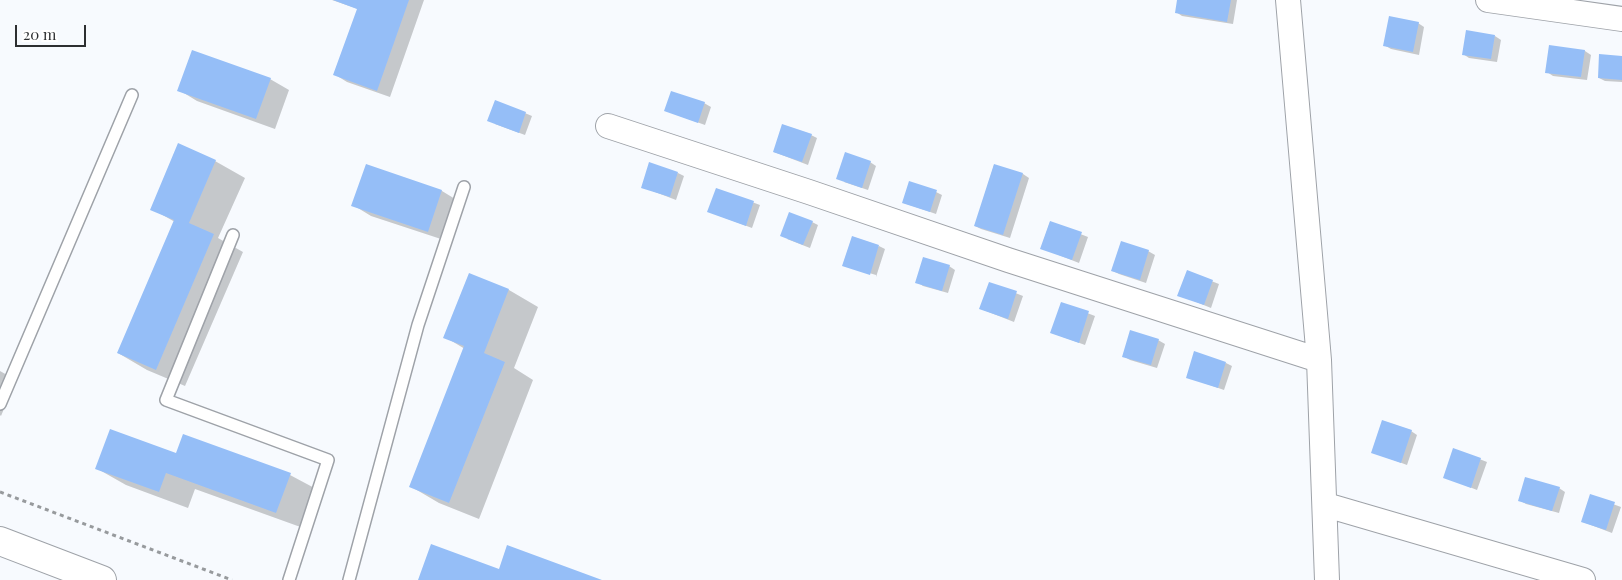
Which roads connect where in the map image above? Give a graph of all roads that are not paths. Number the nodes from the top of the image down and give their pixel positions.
1 (1288, 0) edge
2 (1488, 0) edge
3 (1622, 19) edge
4 (132, 95) dead end
5 (608, 126) dead end
6 (464, 187) dead end
7 (233, 235) dead end
8 (1319, 360) junction
9 (0, 404) edge
10 (1326, 505) junction
11 (0, 541) edge
12 (102, 580) edge
13 (289, 580) edge
14 (349, 580) edge
15 (1328, 580) edge
16 (1582, 580) edge

1 - 8 street
2 - 3 street
4 - 9 lane
5 - 8 street
6 - 14 lane
7 - 13 lane
8 - 10 street
10 - 15 street
10 - 16 street
11 - 12 street

